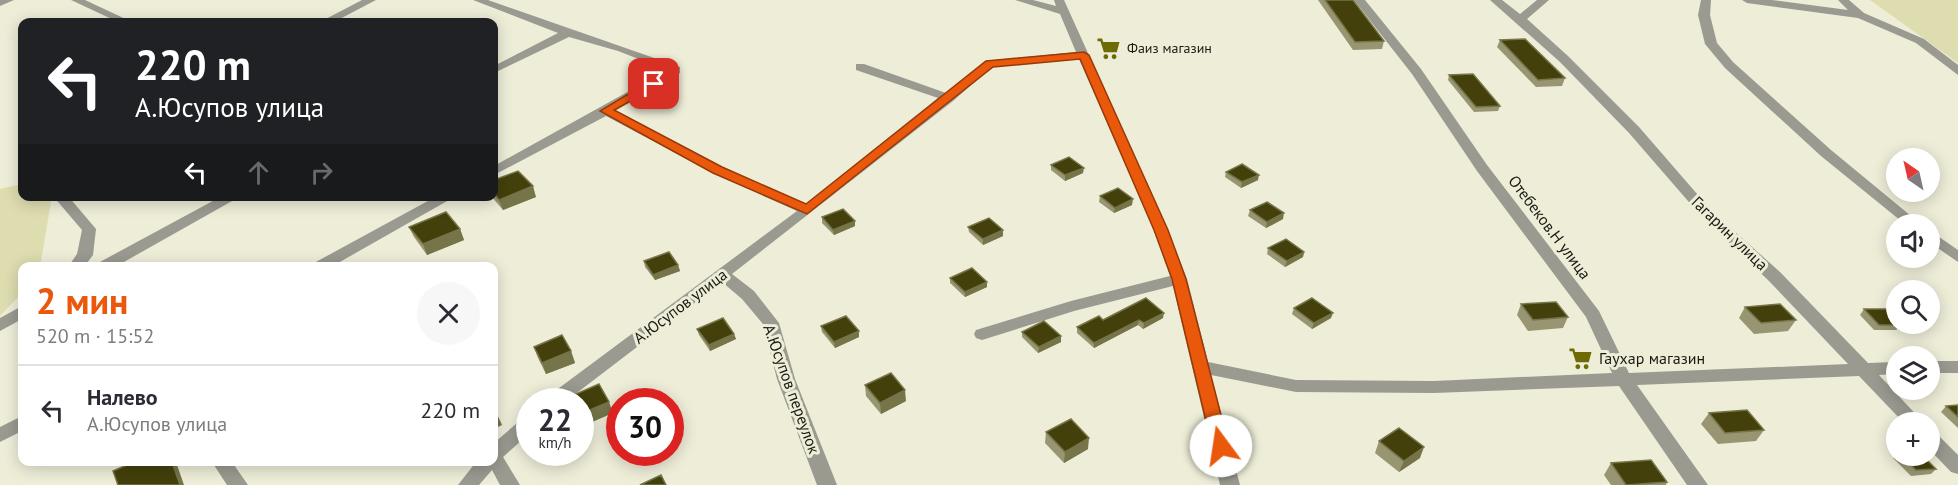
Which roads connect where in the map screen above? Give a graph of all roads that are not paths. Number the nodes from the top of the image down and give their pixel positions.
1 (9, 0) edge
2 (76, 0) edge
3 (371, 0) edge
4 (478, 0) edge
5 (1020, 0) edge
6 (1359, 0) edge
7 (1495, 0) edge
8 (1544, 0) edge
9 (1706, 0) edge
10 (1747, 0) edge
11 (1843, 0) edge
12 (0, 3) edge
13 (1063, 6) edge
14 (1860, 15) junction
15 (117, 18) edge
16 (334, 18) edge
17 (1520, 19) junction
18 (568, 33) junction
19 (1084, 55) junction
20 (860, 67) dead end
21 (498, 68) edge
22 (1958, 71) edge
23 (949, 98) junction
24 (606, 111) junction
25 (498, 169) edge
26 (64, 201) edge
27 (225, 201) edge
28 (440, 201) edge
29 (807, 210) junction
30 (1901, 214) edge
31 (1940, 243) edge
32 (1958, 257) edge
33 (80, 262) edge
34 (112, 262) edge
35 (328, 262) edge
36 (722, 274) junction
37 (1179, 279) junction
38 (18, 314) edge
39 (0, 325) edge
40 (982, 334) dead end
41 (1201, 367) junction
42 (1940, 367) edge
43 (1958, 367) edge
44 (1862, 368) junction
45 (1886, 368) edge
46 (1623, 378) junction
47 (571, 388) edge
48 (1904, 412) edge
49 (18, 425) edge
50 (0, 435) edge
51 (516, 435) edge
52 (1940, 449) edge
53 (498, 452) edge
54 (498, 463) edge
55 (224, 466) edge
56 (484, 466) edge
57 (1958, 468) edge
58 (238, 485) edge
59 (468, 485) edge
60 (510, 485) edge
61 (827, 485) edge
62 (1230, 485) edge
63 (1698, 485) edge

1 - 12 street
2 - 15 street
3 - 16 street
4 - 18 street
5 - 13 street
6 - 46 street, Отебеков.Н улица
7 - 17 street, Гагарин улица
8 - 17 street
9 - 30 street
10 - 14 street
11 - 14 street
13 - 19 street
14 - 22 street
17 - 44 street, Гагарин улица
18 - 21 street
18 - 24 street
19 - 23 street, А.Юсупов улица
19 - 37 street
20 - 23 street
23 - 29 street, А.Юсупов улица
24 - 25 street
24 - 29 street
26 - 33 street
27 - 34 street
28 - 35 street
29 - 36 street, А.Юсупов улица
31 - 32 street
36 - 47 street, А.Юсупов улица
36 - 61 street, А.Юсупов переулок
37 - 40 street
37 - 41 street
38 - 39 street
41 - 46 street
41 - 62 street
42 - 43 street
44 - 45 street
44 - 46 street
44 - 48 street, Гагарин улица
46 - 63 street, Отебеков.Н улица
49 - 50 street
51 - 53 street
52 - 57 street
54 - 60 street
55 - 58 street
56 - 59 street

